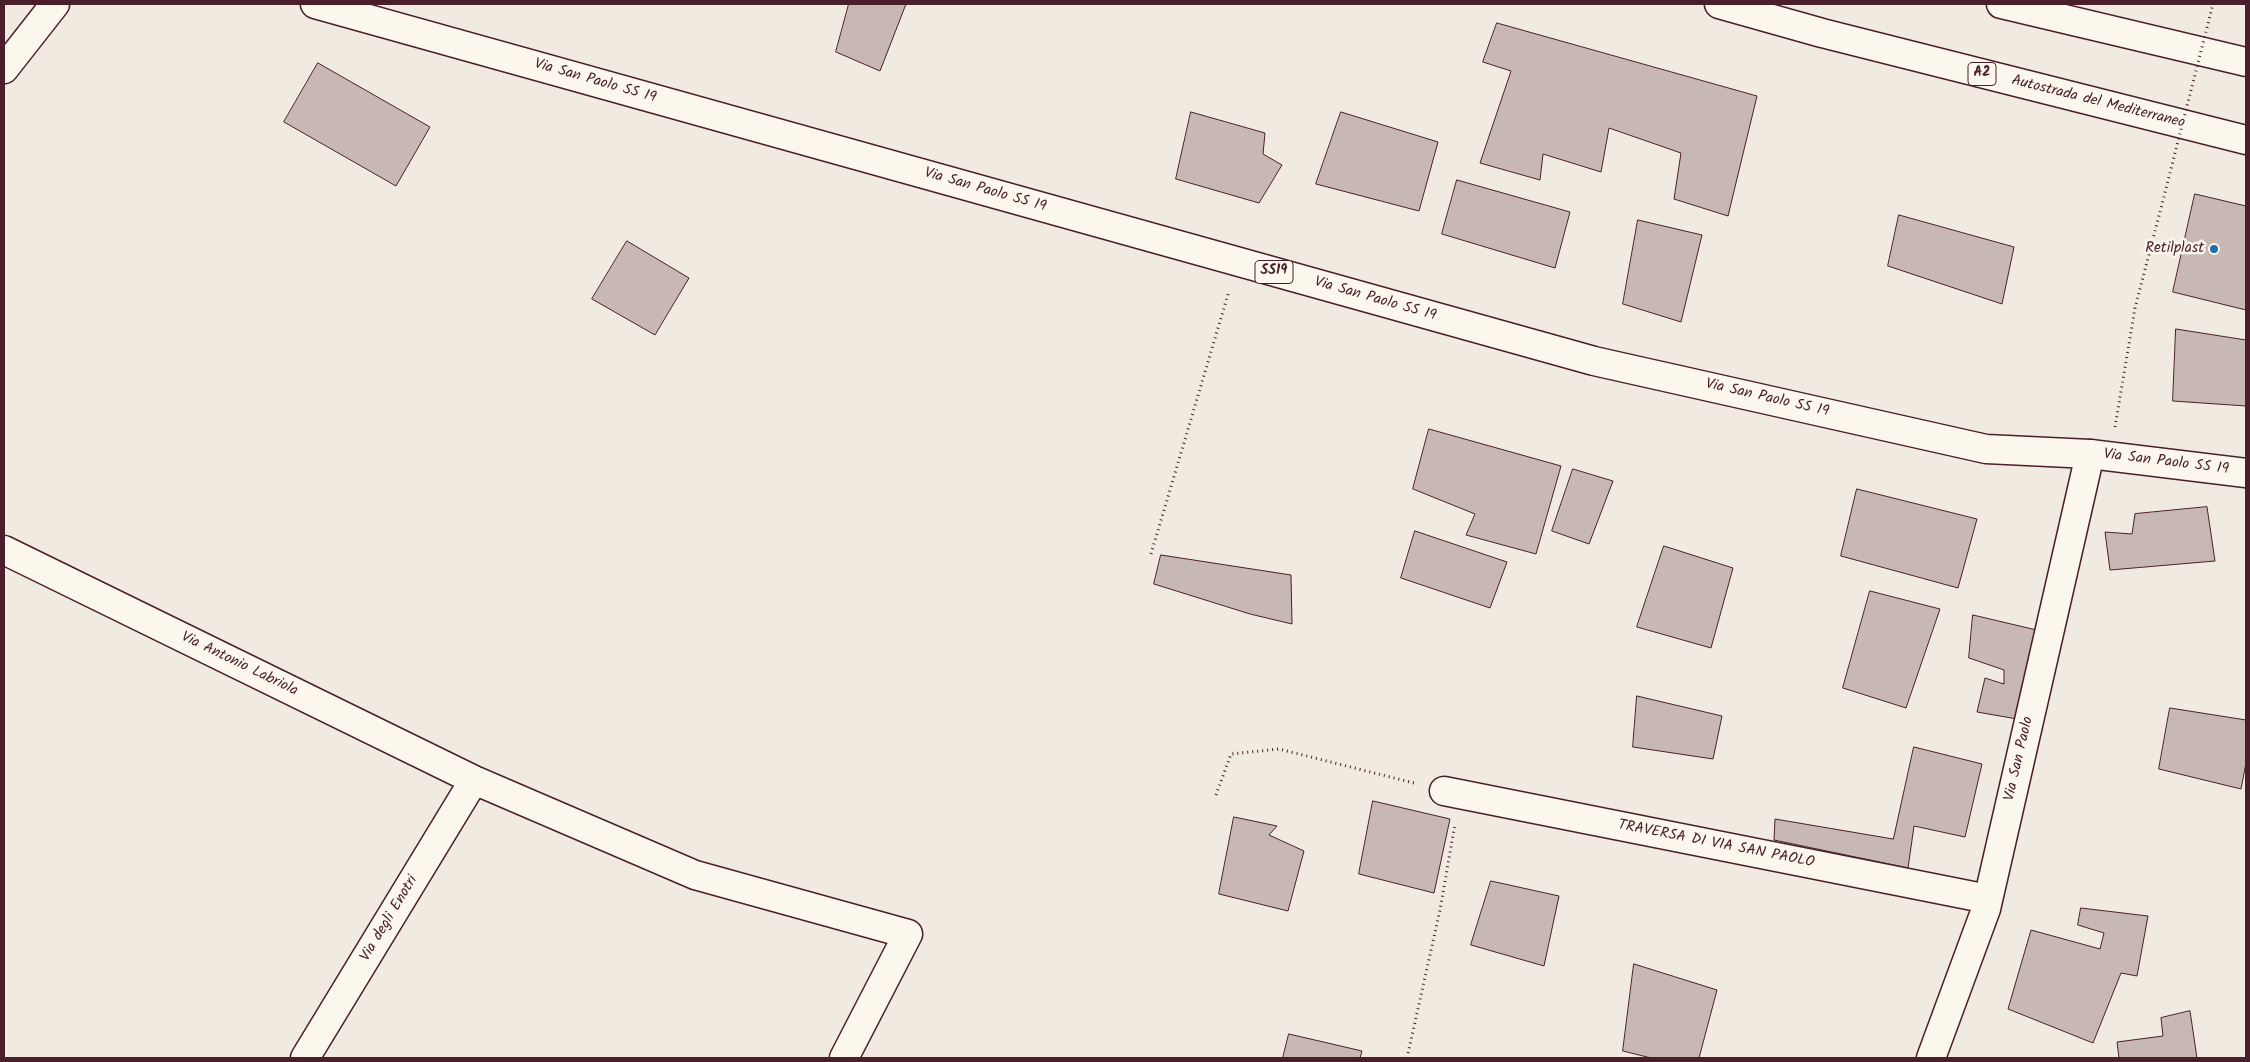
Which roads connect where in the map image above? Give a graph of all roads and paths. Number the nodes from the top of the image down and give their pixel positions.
1 (56, 4) edge
2 (315, 4) edge
3 (1719, 4) edge
4 (2001, 4) edge
5 (2214, 4) edge
6 (2246, 62) edge
7 (4, 69) edge
8 (2246, 140) edge
9 (1238, 261) junction
10 (2100, 456) junction
11 (2246, 472) edge
12 (4, 550) edge
13 (1151, 554) dead end
14 (474, 780) junction
15 (1452, 792) junction
16 (1216, 795) dead end
17 (1988, 899) junction
18 (305, 1058) edge
19 (844, 1058) edge
20 (1407, 1058) edge
21 (1931, 1058) edge

1 - 7 main road
2 - 9 main road, Via San Paolo SS 19 / SS19
3 - 8 main road, Autostrada del Mediterraneo / A2
4 - 6 main road
5 - 10 path, bridge
9 - 10 main road, Via San Paolo SS 19 / SS19
9 - 13 path
10 - 11 main road, Via San Paolo SS 19 / SS19
10 - 17 main road, Via San Paolo
12 - 14 main road, Via Antonio Labriola
14 - 18 main road, Via degli Enotri
14 - 19 main road, Via Antonio Labriola
15 - 16 path
15 - 17 main road, TRAVERSA DI VIA SAN PAOLO
15 - 20 path
17 - 21 main road, Via San Paolo

